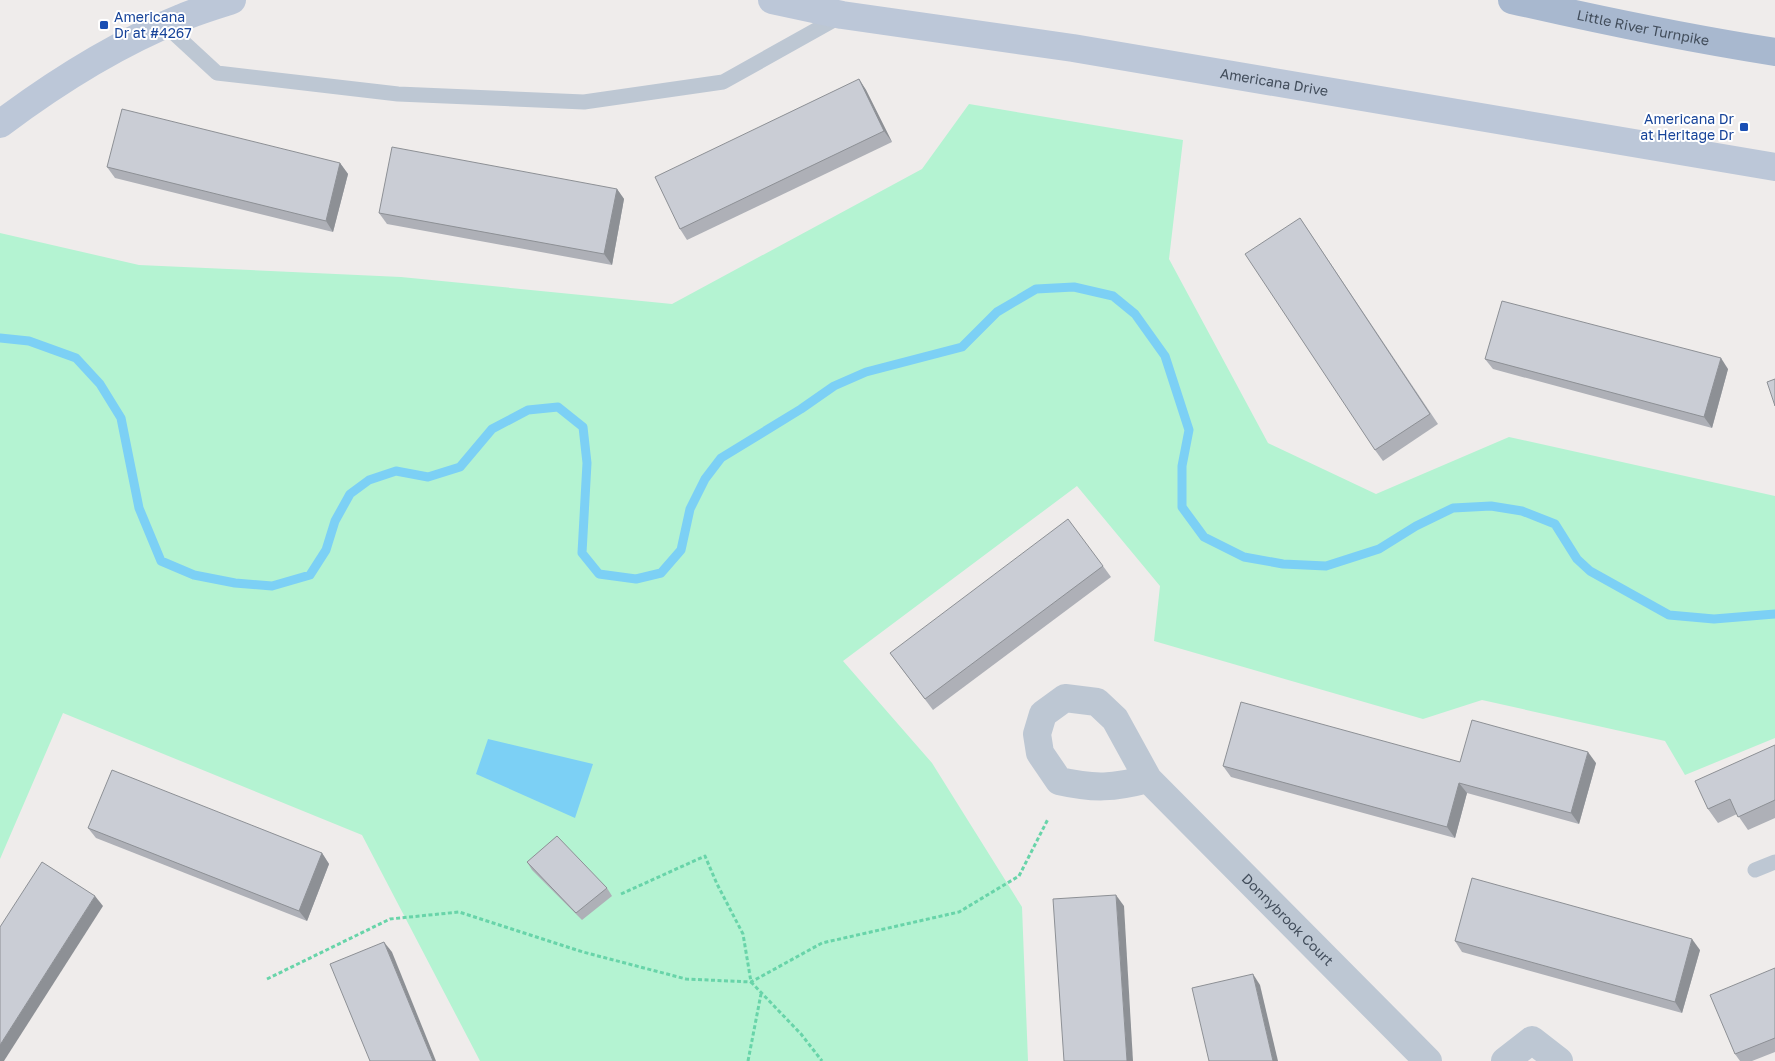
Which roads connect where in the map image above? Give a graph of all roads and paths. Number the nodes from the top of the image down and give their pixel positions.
1 (232, 0) edge
2 (772, 0) edge
3 (1512, 0) edge
4 (842, 15) junction
5 (164, 25) junction
6 (1775, 52) edge
7 (0, 124) edge
8 (1775, 166) edge
9 (1148, 779) dead end
10 (1048, 819) dead end
11 (1775, 862) edge
12 (1755, 870) dead end
13 (621, 894) dead end
14 (267, 979) dead end
15 (751, 982) junction
16 (762, 993) junction
17 (748, 1061) edge
18 (822, 1061) edge
19 (1428, 1061) edge
20 (1505, 1061) edge
21 (1559, 1061) edge

1 - 5 street
2 - 4 street, Americana Drive
3 - 6 main road, Little River Turnpike
4 - 5 lane
4 - 8 street, Americana Drive
5 - 7 street
9 - 19 street, Donnybrook Court
10 - 15 path
11 - 12 lane
13 - 15 path
14 - 15 path
15 - 16 path
16 - 17 path
16 - 18 path
20 - 21 street

